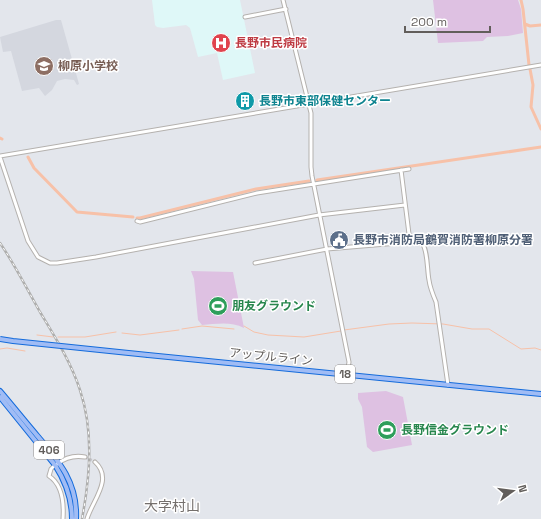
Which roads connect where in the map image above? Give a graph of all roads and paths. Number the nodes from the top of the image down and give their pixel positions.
1 (283, 0) edge
2 (286, 9) junction
3 (245, 18) dead end
4 (541, 65) edge
5 (309, 104) junction
6 (0, 156) edge
7 (408, 169) dead end
8 (401, 170) junction
9 (314, 184) junction
10 (405, 205) junction
11 (319, 215) junction
12 (137, 221) dead end
13 (410, 242) junction
14 (327, 249) junction
15 (255, 263) dead end
16 (0, 339) edge
17 (347, 374) junction
18 (448, 384) junction
19 (0, 391) edge
20 (541, 394) edge
21 (0, 397) edge
22 (86, 457) tunnel mouth
23 (95, 462) tunnel mouth
24 (57, 463) junction
25 (63, 519) edge
26 (72, 519) edge
27 (76, 519) edge
28 (87, 519) edge

1 - 2 street
2 - 3 street
2 - 5 street
4 - 5 street
5 - 6 street
5 - 9 street
6 - 11 street
7 - 8 street
8 - 9 street
8 - 10 street
9 - 11 street
9 - 12 street
10 - 11 street
10 - 13 street
11 - 14 street
13 - 14 street
13 - 18 street
14 - 15 street
14 - 17 street
16 - 17 highway, アップルライン / 18, bridge
17 - 18 highway, アップルライン / 18
18 - 20 highway, アップルライン / 18
19 - 24 highway, 406
21 - 24 highway, 406
22 - 24 street
23 - 28 street
24 - 25 street
24 - 26 highway, 406
24 - 27 highway, 406

